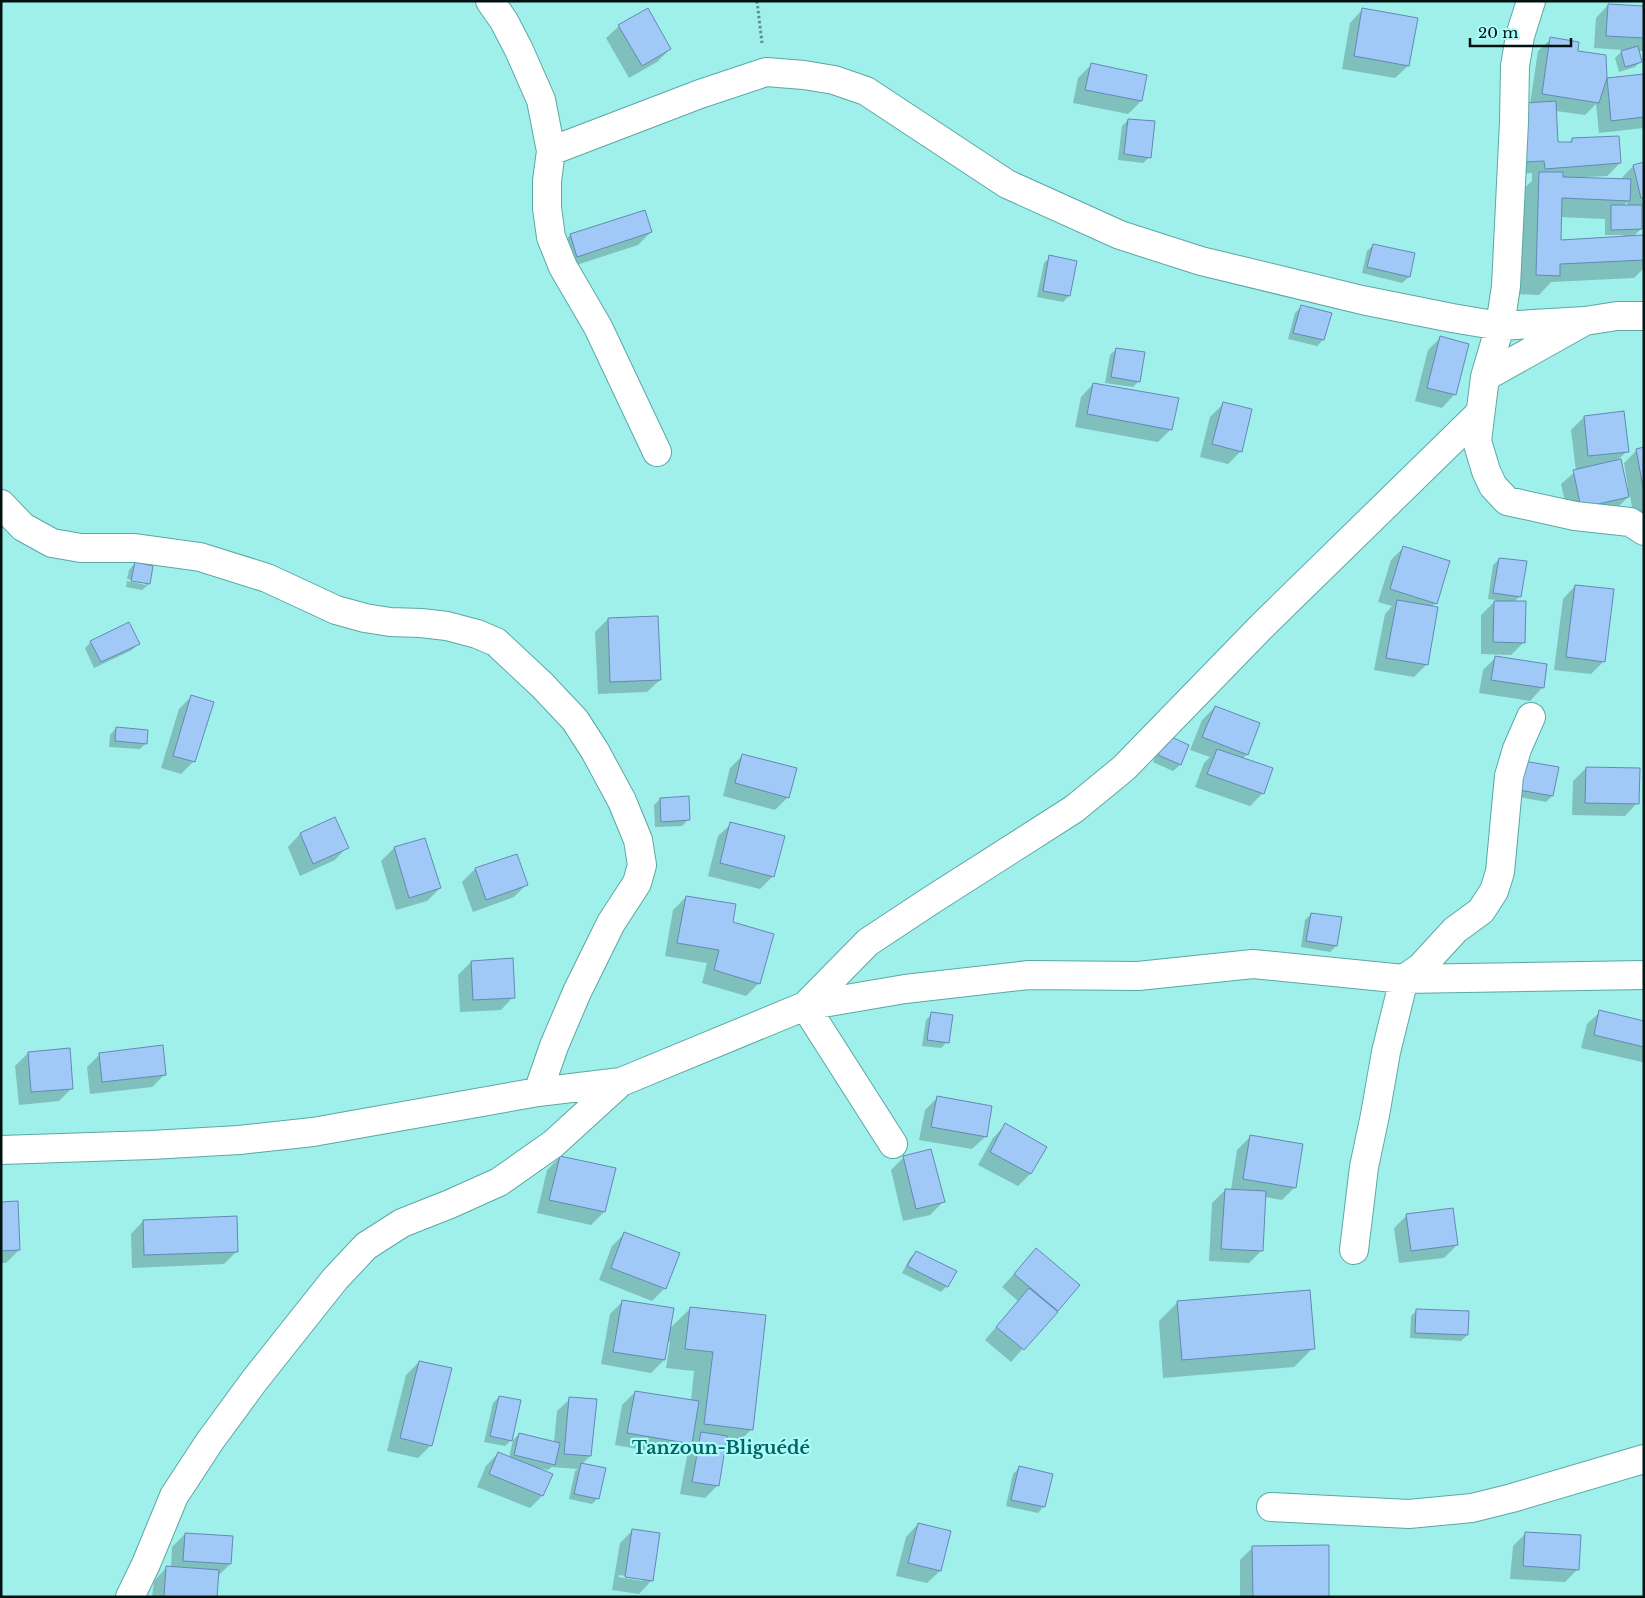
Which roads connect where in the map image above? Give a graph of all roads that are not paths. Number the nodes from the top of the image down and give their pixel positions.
1 (490, 1) edge
2 (1531, 1) edge
3 (551, 151) junction
4 (1644, 316) edge
5 (1585, 321) junction
6 (1500, 326) junction
7 (1485, 377) junction
8 (1479, 414) junction
9 (657, 452) dead end
10 (1, 504) edge
11 (1644, 531) edge
12 (1531, 718) dead end
13 (1644, 975) edge
14 (1404, 979) junction
15 (804, 1006) junction
16 (621, 1082) junction
17 (538, 1092) junction
18 (893, 1144) dead end
19 (1, 1150) edge
20 (1354, 1250) dead end
21 (1644, 1459) edge
22 (1271, 1506) dead end
23 (130, 1597) edge

1 - 3 street
2 - 6 street
3 - 6 street
3 - 9 street
4 - 5 street
5 - 6 street
5 - 7 street
6 - 7 street
7 - 8 street
8 - 11 street
8 - 15 street
10 - 17 street
12 - 14 street
13 - 14 street
14 - 15 street
14 - 20 street
15 - 16 street
15 - 18 street
16 - 17 street
16 - 23 street
17 - 19 street
21 - 22 street

